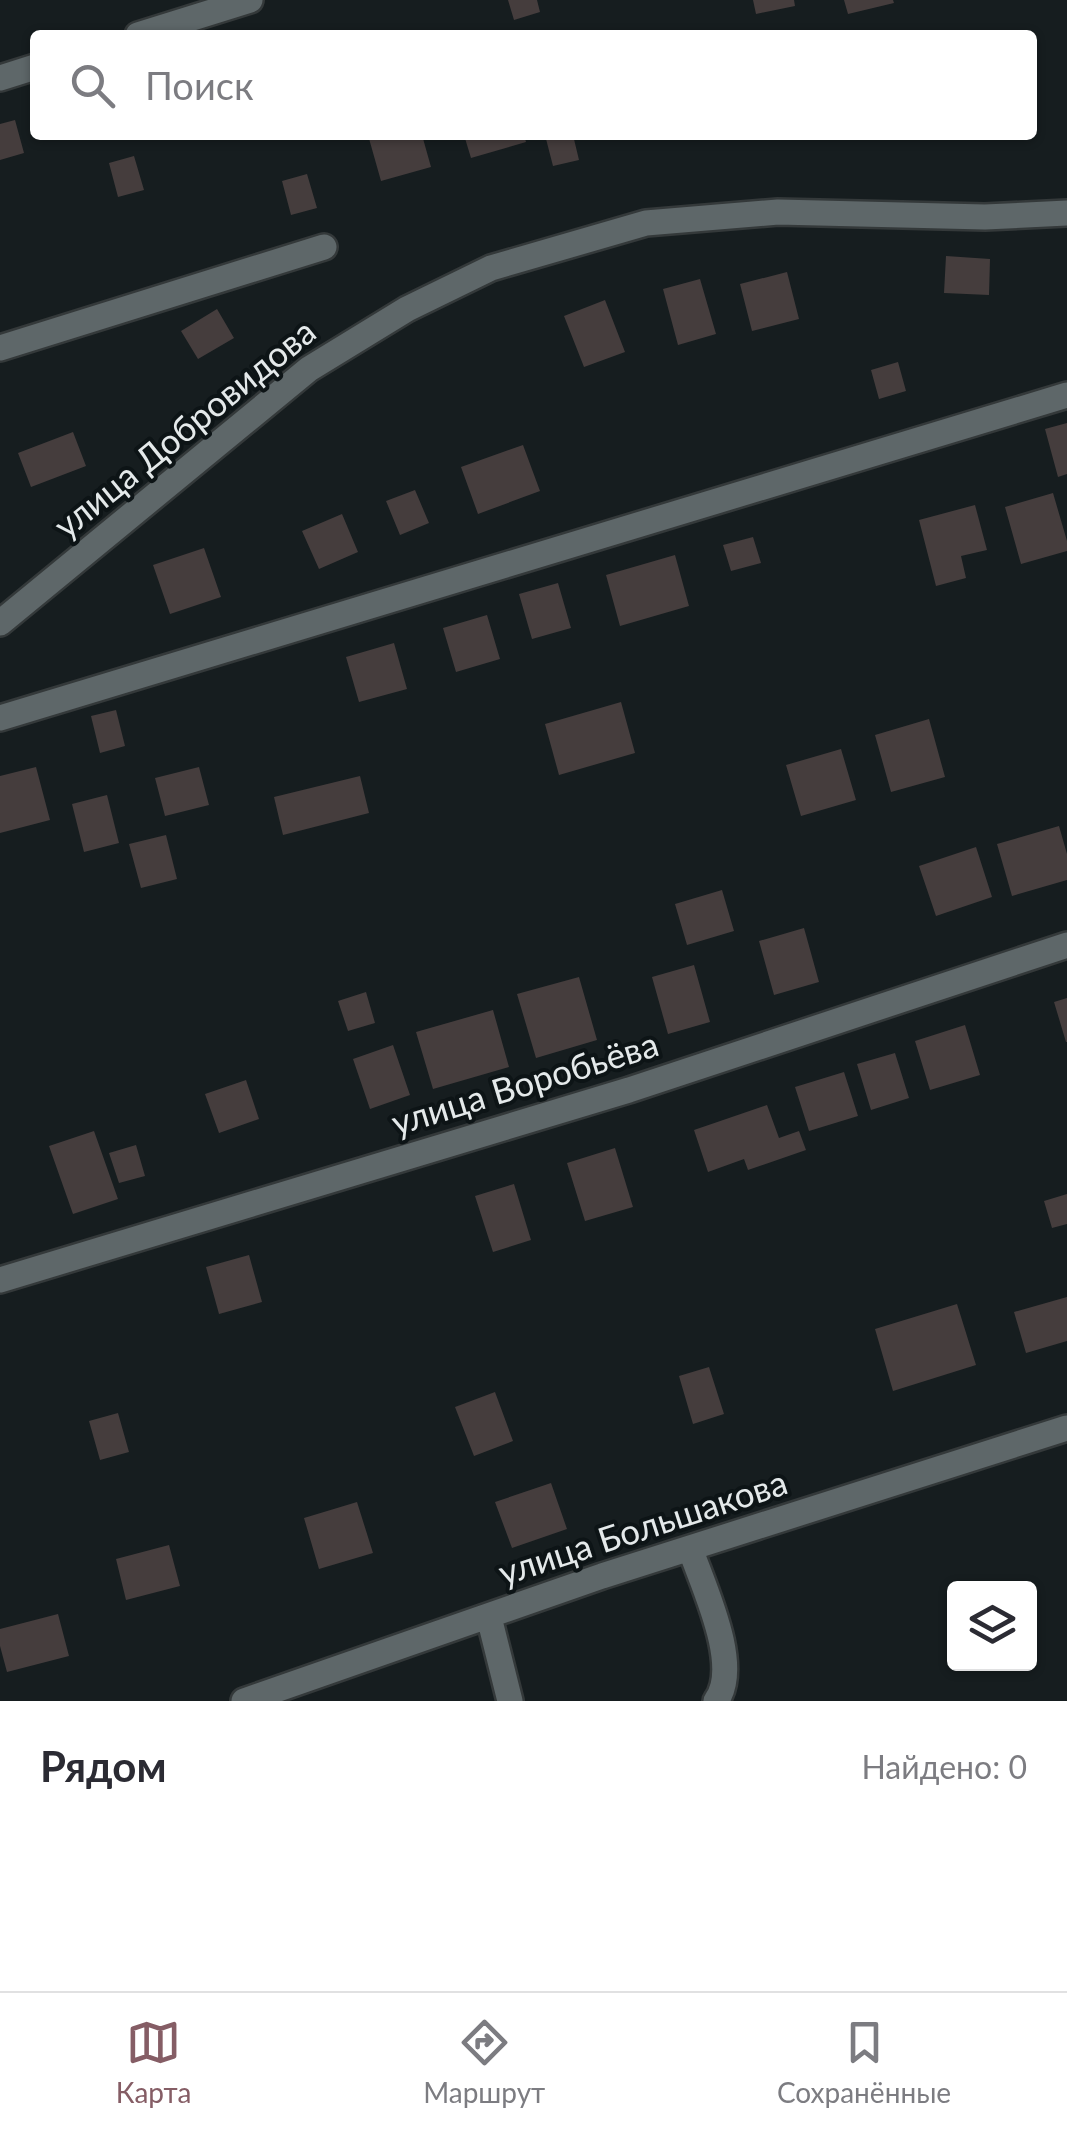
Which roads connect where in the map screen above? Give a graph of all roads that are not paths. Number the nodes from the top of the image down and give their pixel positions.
1 (250, 0) edge
2 (154, 30) edge
3 (30, 69) edge
4 (0, 78) edge
5 (1067, 214) edge
6 (324, 248) dead end
7 (0, 348) edge
8 (1067, 395) edge
9 (0, 623) edge
10 (0, 718) edge
11 (1067, 945) edge
12 (0, 1280) edge
13 (1067, 1428) edge
14 (690, 1548) junction
15 (489, 1617) junction
16 (244, 1701) edge
17 (510, 1701) edge
18 (716, 1701) edge

1 - 2 street
3 - 4 street
5 - 9 street, улица Добровидова
6 - 7 street
8 - 10 street
11 - 12 street, улица Воробьёва
13 - 14 street, улица Большакова
14 - 15 street, улица Большакова
14 - 18 street
15 - 16 street, улица Большакова
15 - 17 street

